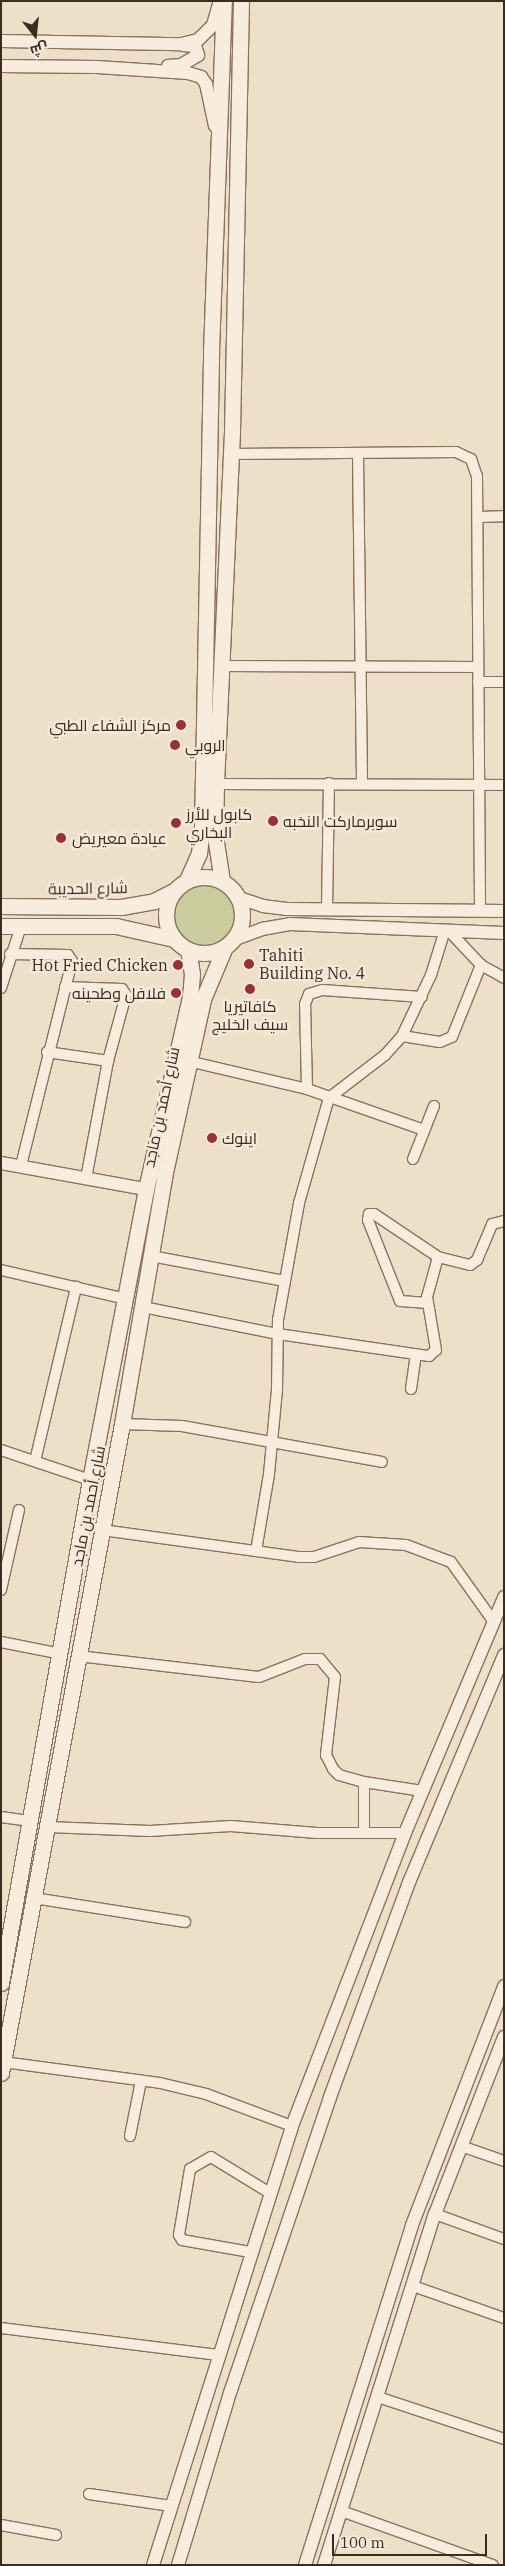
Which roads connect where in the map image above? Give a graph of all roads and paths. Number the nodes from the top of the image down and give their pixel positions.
1 (220, 1) edge
2 (224, 1) edge
3 (241, 1) edge
4 (1, 41) edge
5 (181, 44) junction
6 (1, 66) edge
7 (143, 69) junction
8 (219, 151) junction
9 (231, 454) junction
10 (358, 454) junction
11 (504, 516) edge
12 (478, 517) junction
13 (363, 665) junction
14 (222, 666) junction
15 (478, 667) junction
16 (478, 682) junction
17 (504, 682) edge
18 (329, 783) junction
19 (362, 783) junction
20 (216, 784) junction
21 (480, 785) junction
22 (504, 785) edge
23 (187, 880) junction
24 (222, 881) junction
25 (174, 892) junction
26 (239, 898) junction
27 (1, 906) edge
28 (327, 910) junction
29 (480, 910) junction
30 (504, 911) edge
31 (1, 926) edge
32 (21, 926) junction
33 (447, 930) junction
34 (504, 932) edge
35 (174, 939) junction
36 (230, 944) junction
37 (188, 950) junction
38 (10, 954) junction
39 (481, 965) junction
40 (504, 978) edge
41 (65, 987) junction
42 (1, 988) edge
43 (422, 997) junction
44 (402, 1036) junction
45 (47, 1052) junction
46 (108, 1061) junction
47 (188, 1061) junction
48 (307, 1089) junction
49 (329, 1098) junction
50 (434, 1106) dead end
51 (424, 1130) junction
52 (413, 1159) dead end
53 (1, 1162) edge
54 (21, 1166) junction
55 (86, 1178) junction
56 (146, 1189) junction
57 (504, 1220) edge
58 (151, 1256) junction
59 (438, 1257) junction
60 (1, 1270) edge
61 (285, 1281) junction
62 (76, 1287) junction
63 (127, 1298) junction
64 (428, 1303) junction
65 (142, 1308) junction
66 (278, 1334) junction
67 (416, 1354) junction
68 (411, 1389) dead end
69 (122, 1424) junction
70 (272, 1444) junction
71 (1, 1450) edge
72 (35, 1461) junction
73 (382, 1462) dead end
74 (90, 1480) junction
75 (20, 1510) dead end
76 (102, 1530) junction
77 (256, 1551) junction
78 (1, 1590) edge
79 (504, 1597) edge
80 (494, 1622) junction
81 (1, 1642) edge
82 (61, 1654) junction
83 (504, 1655) edge
84 (78, 1656) junction
85 (364, 1782) junction
86 (422, 1791) junction
87 (1, 1817) edge
88 (29, 1821) junction
89 (47, 1827) junction
90 (364, 1832) junction
91 (405, 1833) junction
92 (34, 1898) junction
93 (185, 1922) dead end
94 (2, 1974) edge
95 (504, 1986) edge
96 (504, 2037) edge
97 (2, 2067) edge
98 (140, 2081) junction
99 (292, 2126) junction
100 (130, 2136) dead end
101 (461, 2146) junction
102 (504, 2161) edge
103 (270, 2193) junction
104 (435, 2214) junction
105 (504, 2239) edge
106 (250, 2252) junction
107 (413, 2286) junction
108 (504, 2318) edge
109 (1, 2328) edge
110 (217, 2355) junction
111 (378, 2397) junction
112 (504, 2438) edge
113 (90, 2494) dead end
114 (171, 2506) junction
115 (342, 2511) junction
116 (1, 2525) edge
117 (56, 2534) dead end
118 (153, 2565) edge
119 (178, 2565) edge
120 (305, 2565) edge
121 (324, 2565) edge
122 (493, 2565) edge

1 - 5 street
2 - 8 main road
3 - 9 main road
4 - 5 street
5 - 7 street
6 - 7 street
7 - 8 street
8 - 23 main road
9 - 10 street
9 - 14 main road
10 - 12 street
10 - 13 street
11 - 12 street
12 - 15 street
13 - 14 street
13 - 15 street
13 - 19 street
14 - 20 main road
15 - 16 street
16 - 17 street
16 - 21 street
18 - 19 street
18 - 20 street
18 - 28 street
19 - 21 street
20 - 24 main road
21 - 22 street
21 - 29 street
23 - 24 main road
23 - 25 main road
24 - 26 main road
25 - 27 main road, شارع الحديبة
25 - 35 main road
26 - 28 street
26 - 36 main road
28 - 29 street
29 - 30 street
31 - 32 main road
32 - 35 main road
32 - 38 street
33 - 34 street
33 - 36 street
33 - 39 street
33 - 43 street
35 - 37 main road
36 - 37 main road
36 - 47 main road, شارع أحمد بن ماجد
37 - 56 main road, شارع أحمد بن ماجد
38 - 41 street
38 - 42 street
39 - 40 street
39 - 44 street
41 - 45 street
41 - 46 street
43 - 44 street
43 - 48 street
44 - 49 street
45 - 46 street
45 - 54 street
46 - 55 street
47 - 48 street
47 - 58 main road, شارع أحمد بن ماجد
48 - 49 street
49 - 51 street
49 - 61 street
50 - 51 street
51 - 52 street
53 - 54 street
54 - 55 street
55 - 56 street
56 - 63 main road, شارع أحمد بن ماجد
57 - 59 street
58 - 61 street
58 - 65 main road, شارع أحمد بن ماجد
59 - 64 street
59 - 64 street
60 - 62 street
61 - 66 street
62 - 63 street
62 - 72 street
63 - 74 main road, شارع أحمد بن ماجد
64 - 67 street
65 - 66 street
65 - 69 main road, شارع أحمد بن ماجد
66 - 67 street
66 - 70 street
67 - 68 street
69 - 70 street
69 - 76 main road, شارع أحمد بن ماجد
70 - 73 street
70 - 77 street
71 - 72 street
72 - 74 street
74 - 82 main road, شارع أحمد بن ماجد
75 - 78 street
76 - 77 street
76 - 84 main road, شارع أحمد بن ماجد
77 - 80 street
79 - 80 street
80 - 86 street
81 - 82 street
82 - 88 main road, شارع أحمد بن ماجد
83 - 119 street
84 - 85 street
84 - 89 main road, شارع أحمد بن ماجد
85 - 86 street
85 - 90 street
86 - 91 street
87 - 88 street
88 - 94 main road, شارع أحمد بن ماجد
89 - 90 street
89 - 92 main road, شارع أحمد بن ماجد
90 - 91 street
91 - 99 street
92 - 93 street
92 - 97 main road, شارع أحمد بن ماجد
95 - 120 street
96 - 101 street
97 - 98 street
98 - 99 street
98 - 100 street
99 - 103 street
101 - 102 street
101 - 104 street
103 - 106 street
103 - 106 street
104 - 105 street
104 - 107 street
106 - 110 street
107 - 108 street
107 - 111 street
109 - 110 street
110 - 114 street
111 - 112 street
111 - 115 street
113 - 114 street
114 - 118 street
115 - 121 street
115 - 122 street
116 - 117 street

